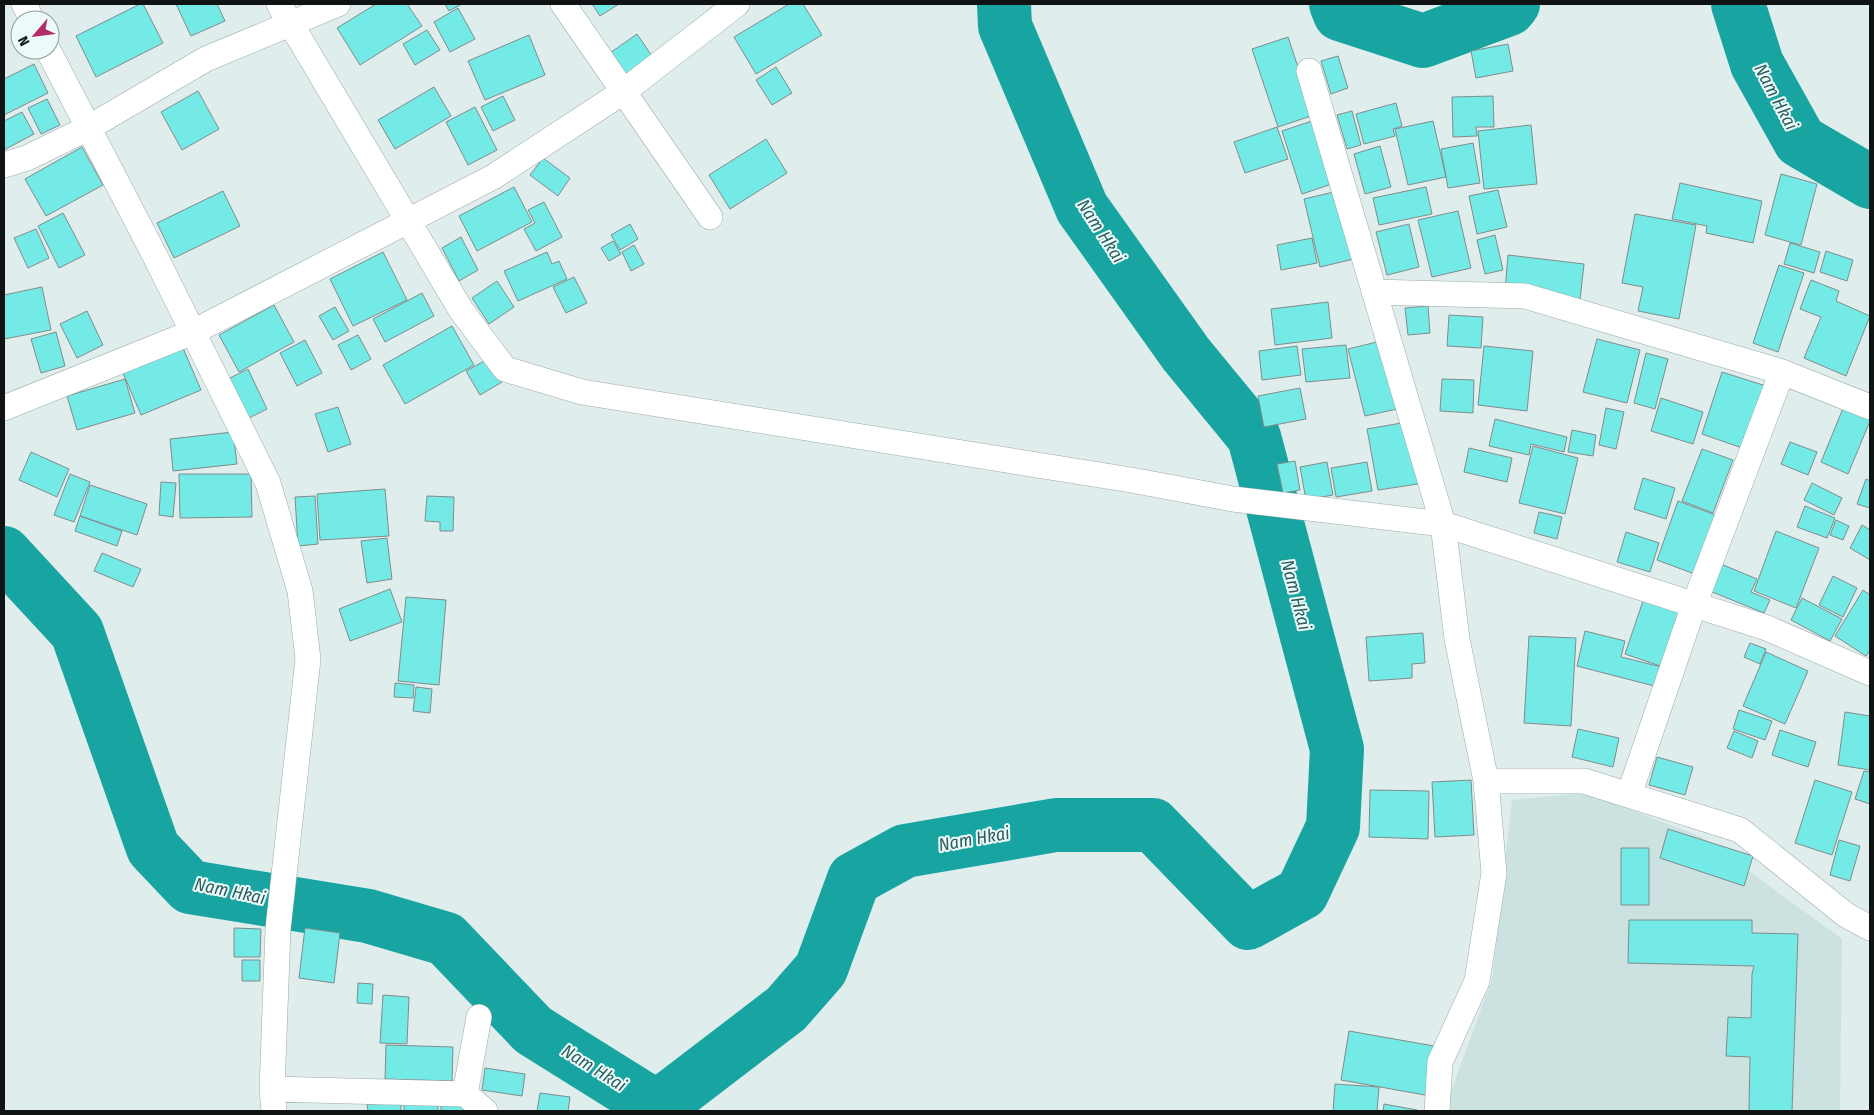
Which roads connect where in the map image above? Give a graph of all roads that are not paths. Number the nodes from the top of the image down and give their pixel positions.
1 (338, 4) edge
2 (563, 4) edge
3 (737, 4) edge
4 (285, 14) edge
5 (53, 60) edge
6 (1308, 71) dead end
7 (624, 92) junction
8 (88, 128) junction
9 (4, 165) edge
10 (710, 217) dead end
11 (408, 222) junction
12 (1374, 292) junction
13 (193, 332) junction
14 (1782, 372) junction
15 (1870, 406) edge
16 (4, 408) edge
17 (1443, 524) junction
18 (1694, 605) junction
19 (1870, 672) edge
20 (1486, 781) junction
21 (1629, 795) junction
22 (1870, 928) edge
23 (479, 1017) dead end
24 (464, 1094) junction
25 (273, 1100) edge
26 (484, 1111) edge
27 (1438, 1111) edge

1 - 4 street
2 - 7 street
3 - 7 street
4 - 8 street
4 - 11 street
5 - 8 street
6 - 12 street
7 - 10 street
7 - 11 street
8 - 9 street
8 - 13 street
11 - 13 street
11 - 17 street
12 - 14 street
12 - 17 street
13 - 16 street
13 - 25 street
14 - 15 street
14 - 18 street
17 - 18 street
17 - 20 street
18 - 19 street
18 - 21 street
20 - 21 street
20 - 27 street
21 - 22 street
23 - 24 street
24 - 25 street
24 - 26 street

